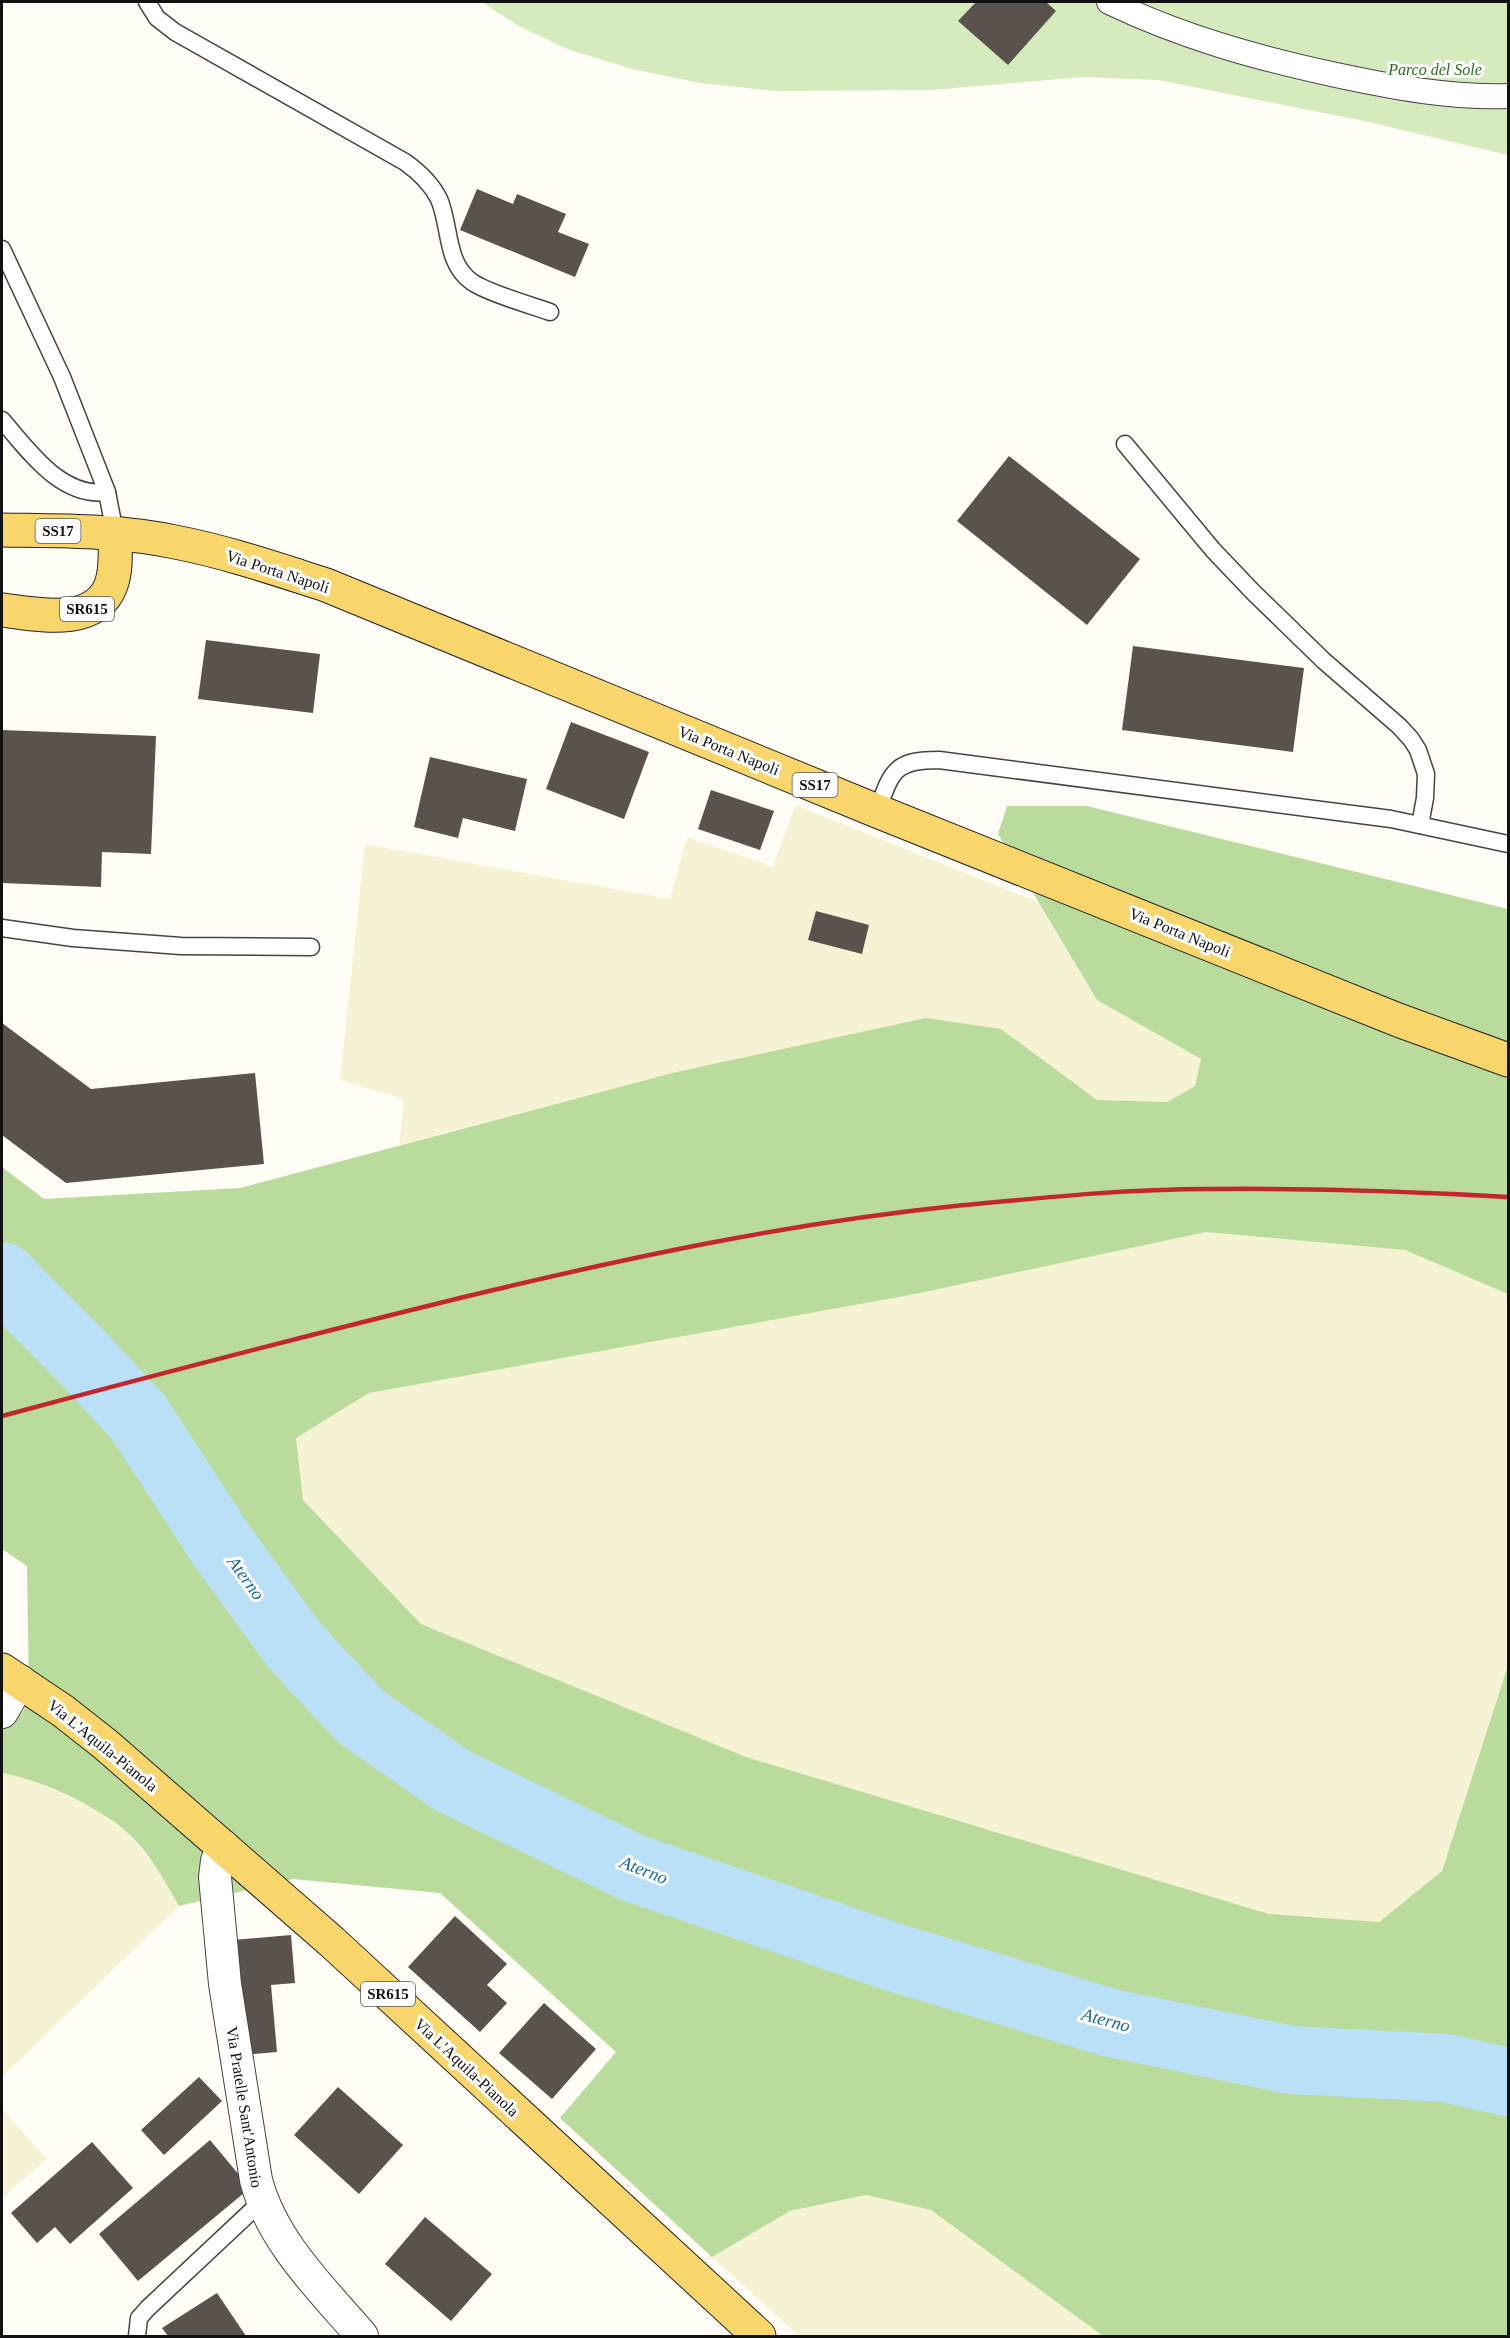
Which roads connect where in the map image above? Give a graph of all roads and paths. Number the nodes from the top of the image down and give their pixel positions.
1 (147, 2) edge
2 (1110, 2) edge
3 (1509, 96) edge
4 (2, 249) edge
5 (550, 312) dead end
6 (2, 420) edge
7 (1125, 444) dead end
8 (107, 492) junction
9 (2, 530) edge
10 (115, 533) junction
11 (2, 610) edge
12 (877, 811) junction
13 (1420, 825) junction
14 (1509, 844) edge
15 (2, 928) edge
16 (311, 947) dead end
17 (1509, 1060) edge
18 (11, 1675) edge
19 (2, 1712) edge
20 (223, 1846) junction
21 (261, 2202) junction
22 (136, 2337) edge
23 (362, 2337) edge
24 (759, 2337) edge

1 - 5 lane
2 - 3 street
4 - 8 lane
6 - 8 lane
7 - 13 lane
8 - 10 lane
9 - 10 main road, Via Porta Napoli / SS17
10 - 11 main road, SR615
10 - 12 main road, Via Porta Napoli / SS17
12 - 13 lane
12 - 17 main road, Via Porta Napoli / SS17
13 - 14 lane
15 - 16 lane
18 - 19 street
18 - 20 main road, Via L'Aquila-Pianola / SR615
20 - 21 street, Via Pratelle Sant'Antonio
20 - 24 main road, Via L'Aquila-Pianola / SR615
21 - 22 lane
21 - 23 street, Via Pratelle Sant'Antonio

